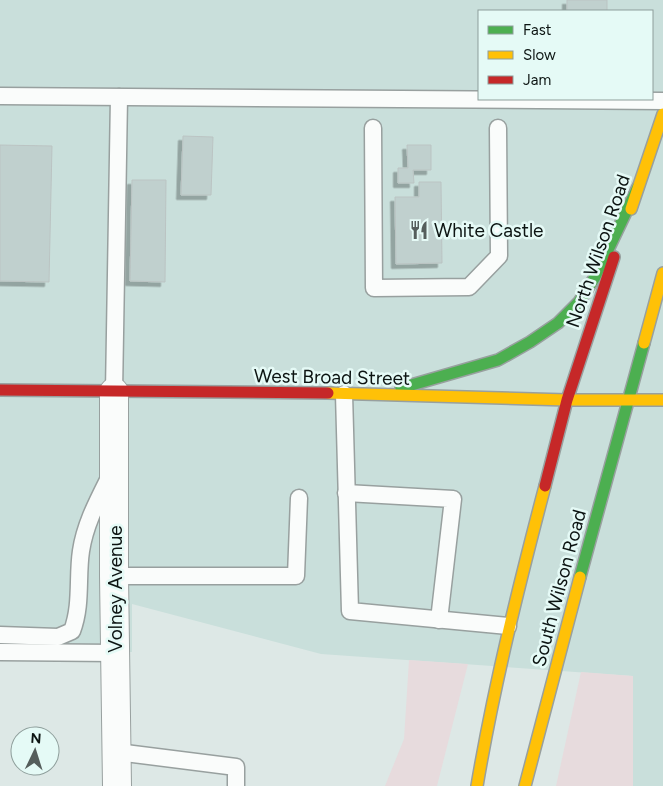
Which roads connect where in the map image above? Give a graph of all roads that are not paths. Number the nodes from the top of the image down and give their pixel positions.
1 (0, 96) edge
2 (119, 97) junction
3 (478, 100) edge
4 (527, 100) edge
5 (663, 101) edge
6 (663, 114) edge
7 (373, 128) dead end
8 (498, 128) dead end
9 (638, 187) junction
10 (663, 273) edge
11 (0, 390) edge
12 (114, 392) junction
13 (344, 394) junction
14 (376, 395) junction
15 (628, 399) junction
16 (567, 400) junction
17 (663, 400) edge
18 (114, 468) junction
19 (346, 493) junction
20 (299, 498) dead end
21 (114, 576) junction
22 (439, 620) junction
23 (508, 626) junction
24 (0, 636) edge
25 (0, 652) edge
26 (115, 653) junction
27 (117, 752) junction
28 (117, 786) edge
29 (236, 786) edge
30 (477, 786) edge
31 (525, 786) edge

1 - 2 lane
2 - 3 lane
2 - 12 lane
4 - 5 lane
6 - 9 main road, North Wilson Road
7 - 8 lane
9 - 14 main road
9 - 16 main road, North Wilson Road
10 - 15 main road
11 - 12 main road, West Broad Street
12 - 13 main road, West Broad Street
12 - 18 street, Volney Avenue
13 - 14 main road, West Broad Street
13 - 19 lane
14 - 16 main road, West Broad Street
15 - 16 main road, West Broad Street
15 - 17 main road, West Broad Street
15 - 31 main road, South Wilson Road
16 - 23 main road, South Wilson Road
18 - 21 street, Volney Avenue
18 - 24 lane
19 - 22 lane
19 - 22 lane
20 - 21 lane
21 - 26 street, Volney Avenue
22 - 23 lane
23 - 30 main road, South Wilson Road
25 - 26 lane
26 - 27 street, Volney Avenue
27 - 28 street, Volney Avenue
27 - 29 lane

